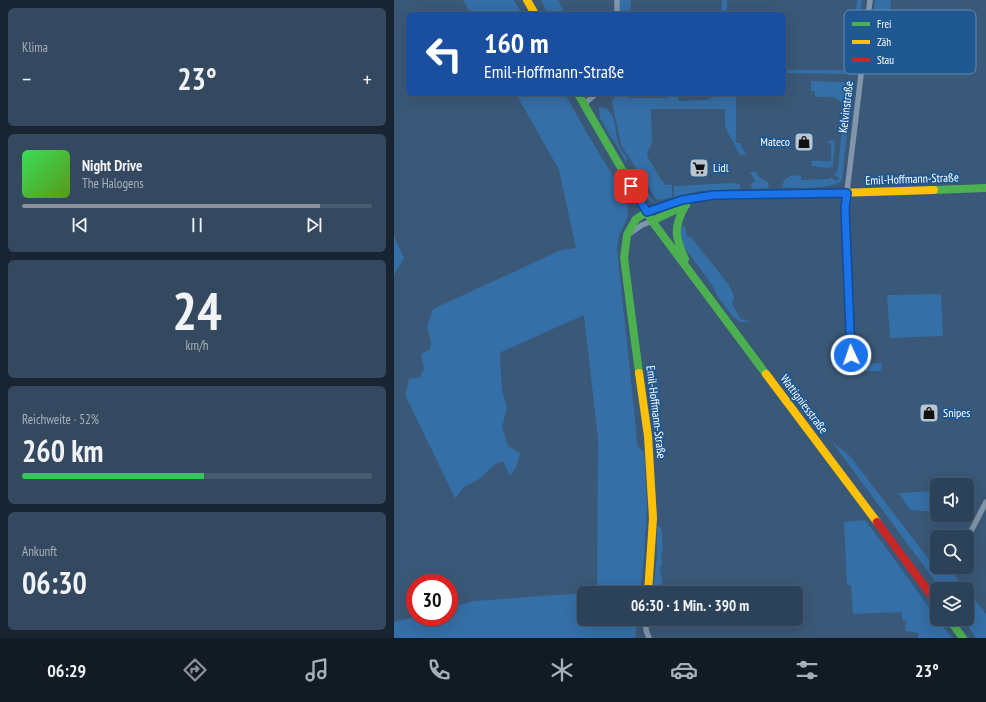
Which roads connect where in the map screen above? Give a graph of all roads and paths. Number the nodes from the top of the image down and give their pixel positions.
1 (527, 0) edge
2 (617, 0) edge
3 (870, 0) edge
4 (869, 10) edge
5 (534, 12) edge
6 (617, 12) edge
7 (861, 74) edge
8 (579, 96) edge
9 (594, 96) edge
10 (584, 104) junction
11 (986, 188) edge
12 (847, 193) junction
13 (695, 199) junction
14 (685, 206) junction
15 (647, 212) junction
16 (652, 221) junction
17 (627, 235) junction
18 (694, 276) junction
19 (851, 355) dead end
20 (986, 502) edge
21 (972, 530) edge
22 (649, 586) edge
23 (930, 594) edge
24 (646, 626) edge
25 (954, 626) edge
26 (649, 638) edge
27 (963, 638) edge

1 - 5 street
2 - 6 street
3 - 4 street, Kelvinstraße
7 - 12 street, Kelvinstraße
8 - 10 street, Wattigniesstraße
9 - 10 street
10 - 15 street, Wattigniesstraße
11 - 12 street, Emil-Hoffmann-Straße
12 - 13 street, Emil-Hoffmann-Straße
12 - 19 street, Kelvinstraße
13 - 14 street, Emil-Hoffmann-Straße
13 - 15 street, Emil-Hoffmann-Straße
14 - 16 street, Emil-Hoffmann-Straße
14 - 18 street
15 - 16 street, Wattigniesstraße
15 - 17 street, Emil-Hoffmann-Straße
16 - 17 street, Emil-Hoffmann-Straße
16 - 18 street, Wattigniesstraße
17 - 22 street, Emil-Hoffmann-Straße
18 - 23 street, Wattigniesstraße
20 - 21 street
24 - 26 street
25 - 27 street

